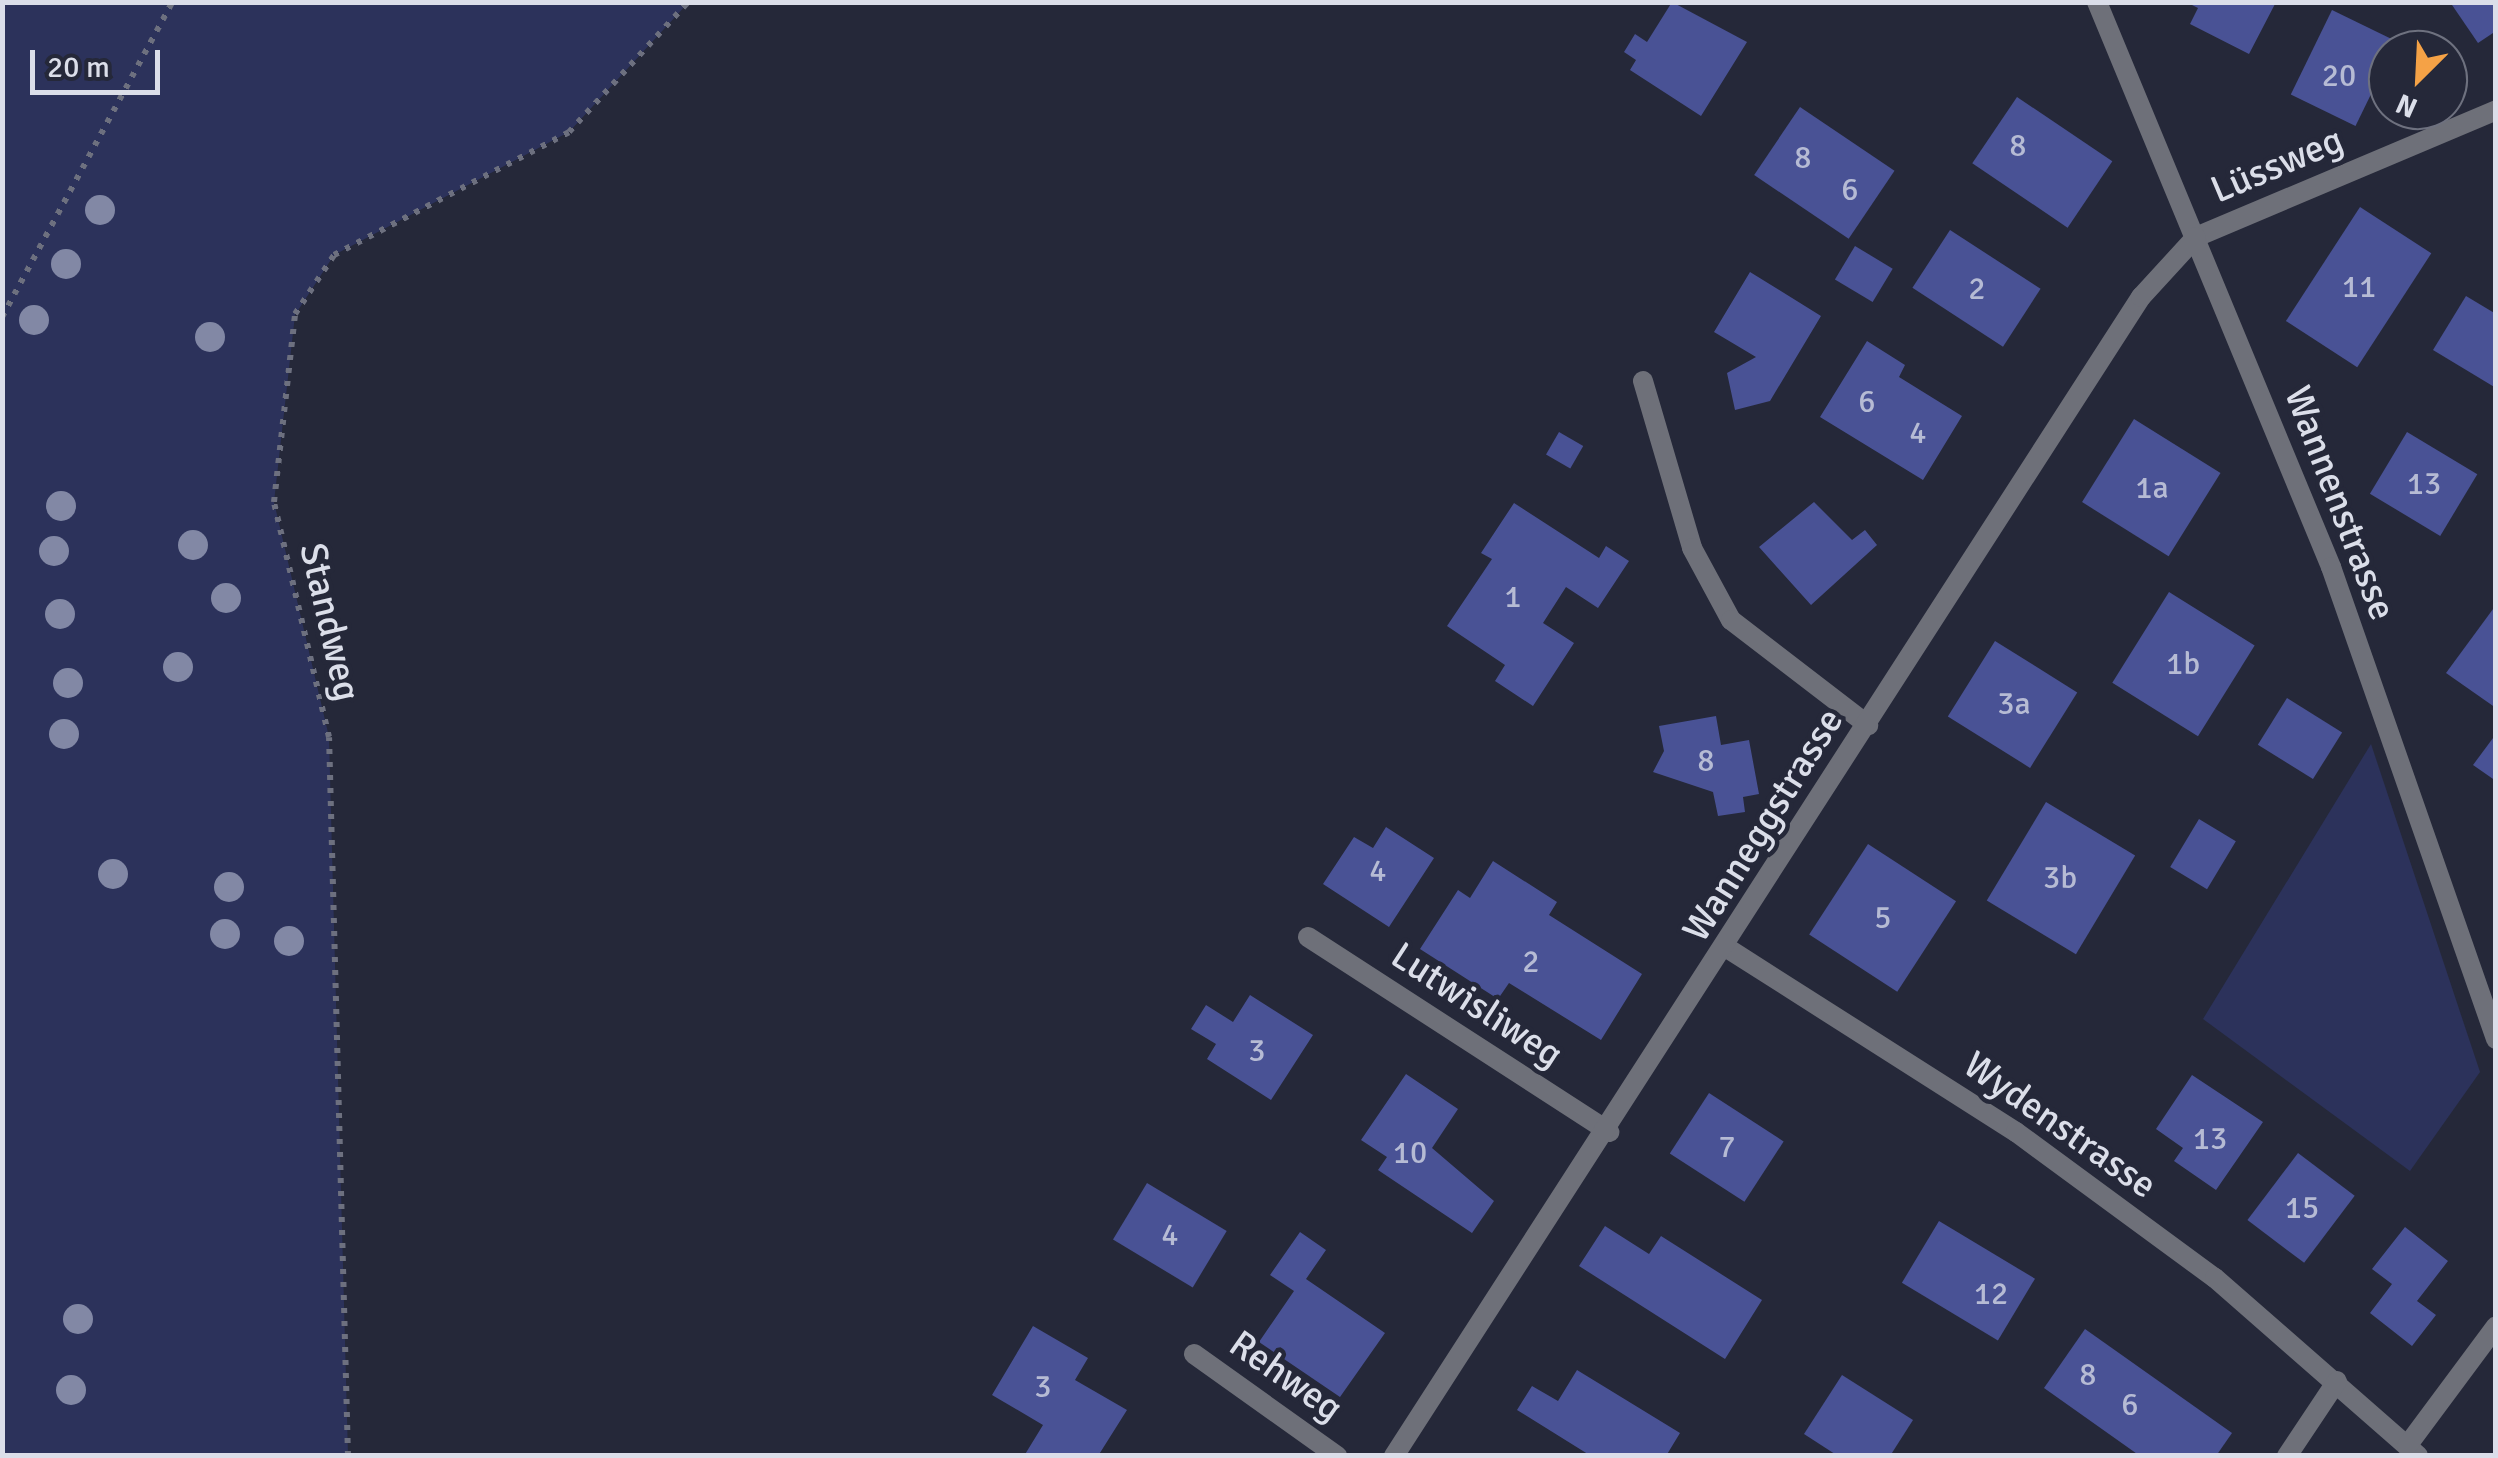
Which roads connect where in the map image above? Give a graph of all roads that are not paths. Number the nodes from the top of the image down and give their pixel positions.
1 (2096, 2) edge
2 (2496, 110) edge
3 (2196, 236) junction
4 (1643, 381) dead end
5 (1868, 725) junction
6 (1308, 937) dead end
7 (1728, 948) junction
8 (2496, 1039) edge
9 (1609, 1132) junction
10 (2496, 1326) edge
11 (1194, 1354) dead end
12 (2337, 1381) junction
13 (2412, 1451) edge
14 (1337, 1456) edge
15 (1394, 1456) edge
16 (2287, 1456) edge

1 - 3 street, Wannenstrasse
2 - 3 street, Lüssweg
3 - 5 street, Wanneggstrasse
3 - 8 street, Wannenstrasse
4 - 5 street
5 - 7 street, Wanneggstrasse
6 - 9 street, Lutwisliweg
7 - 9 street, Wanneggstrasse
7 - 12 street, Wydenstrasse
9 - 15 street, Wanneggstrasse
10 - 13 street
11 - 14 street, Rehweg
12 - 13 street, Wydenstrasse
12 - 16 street

